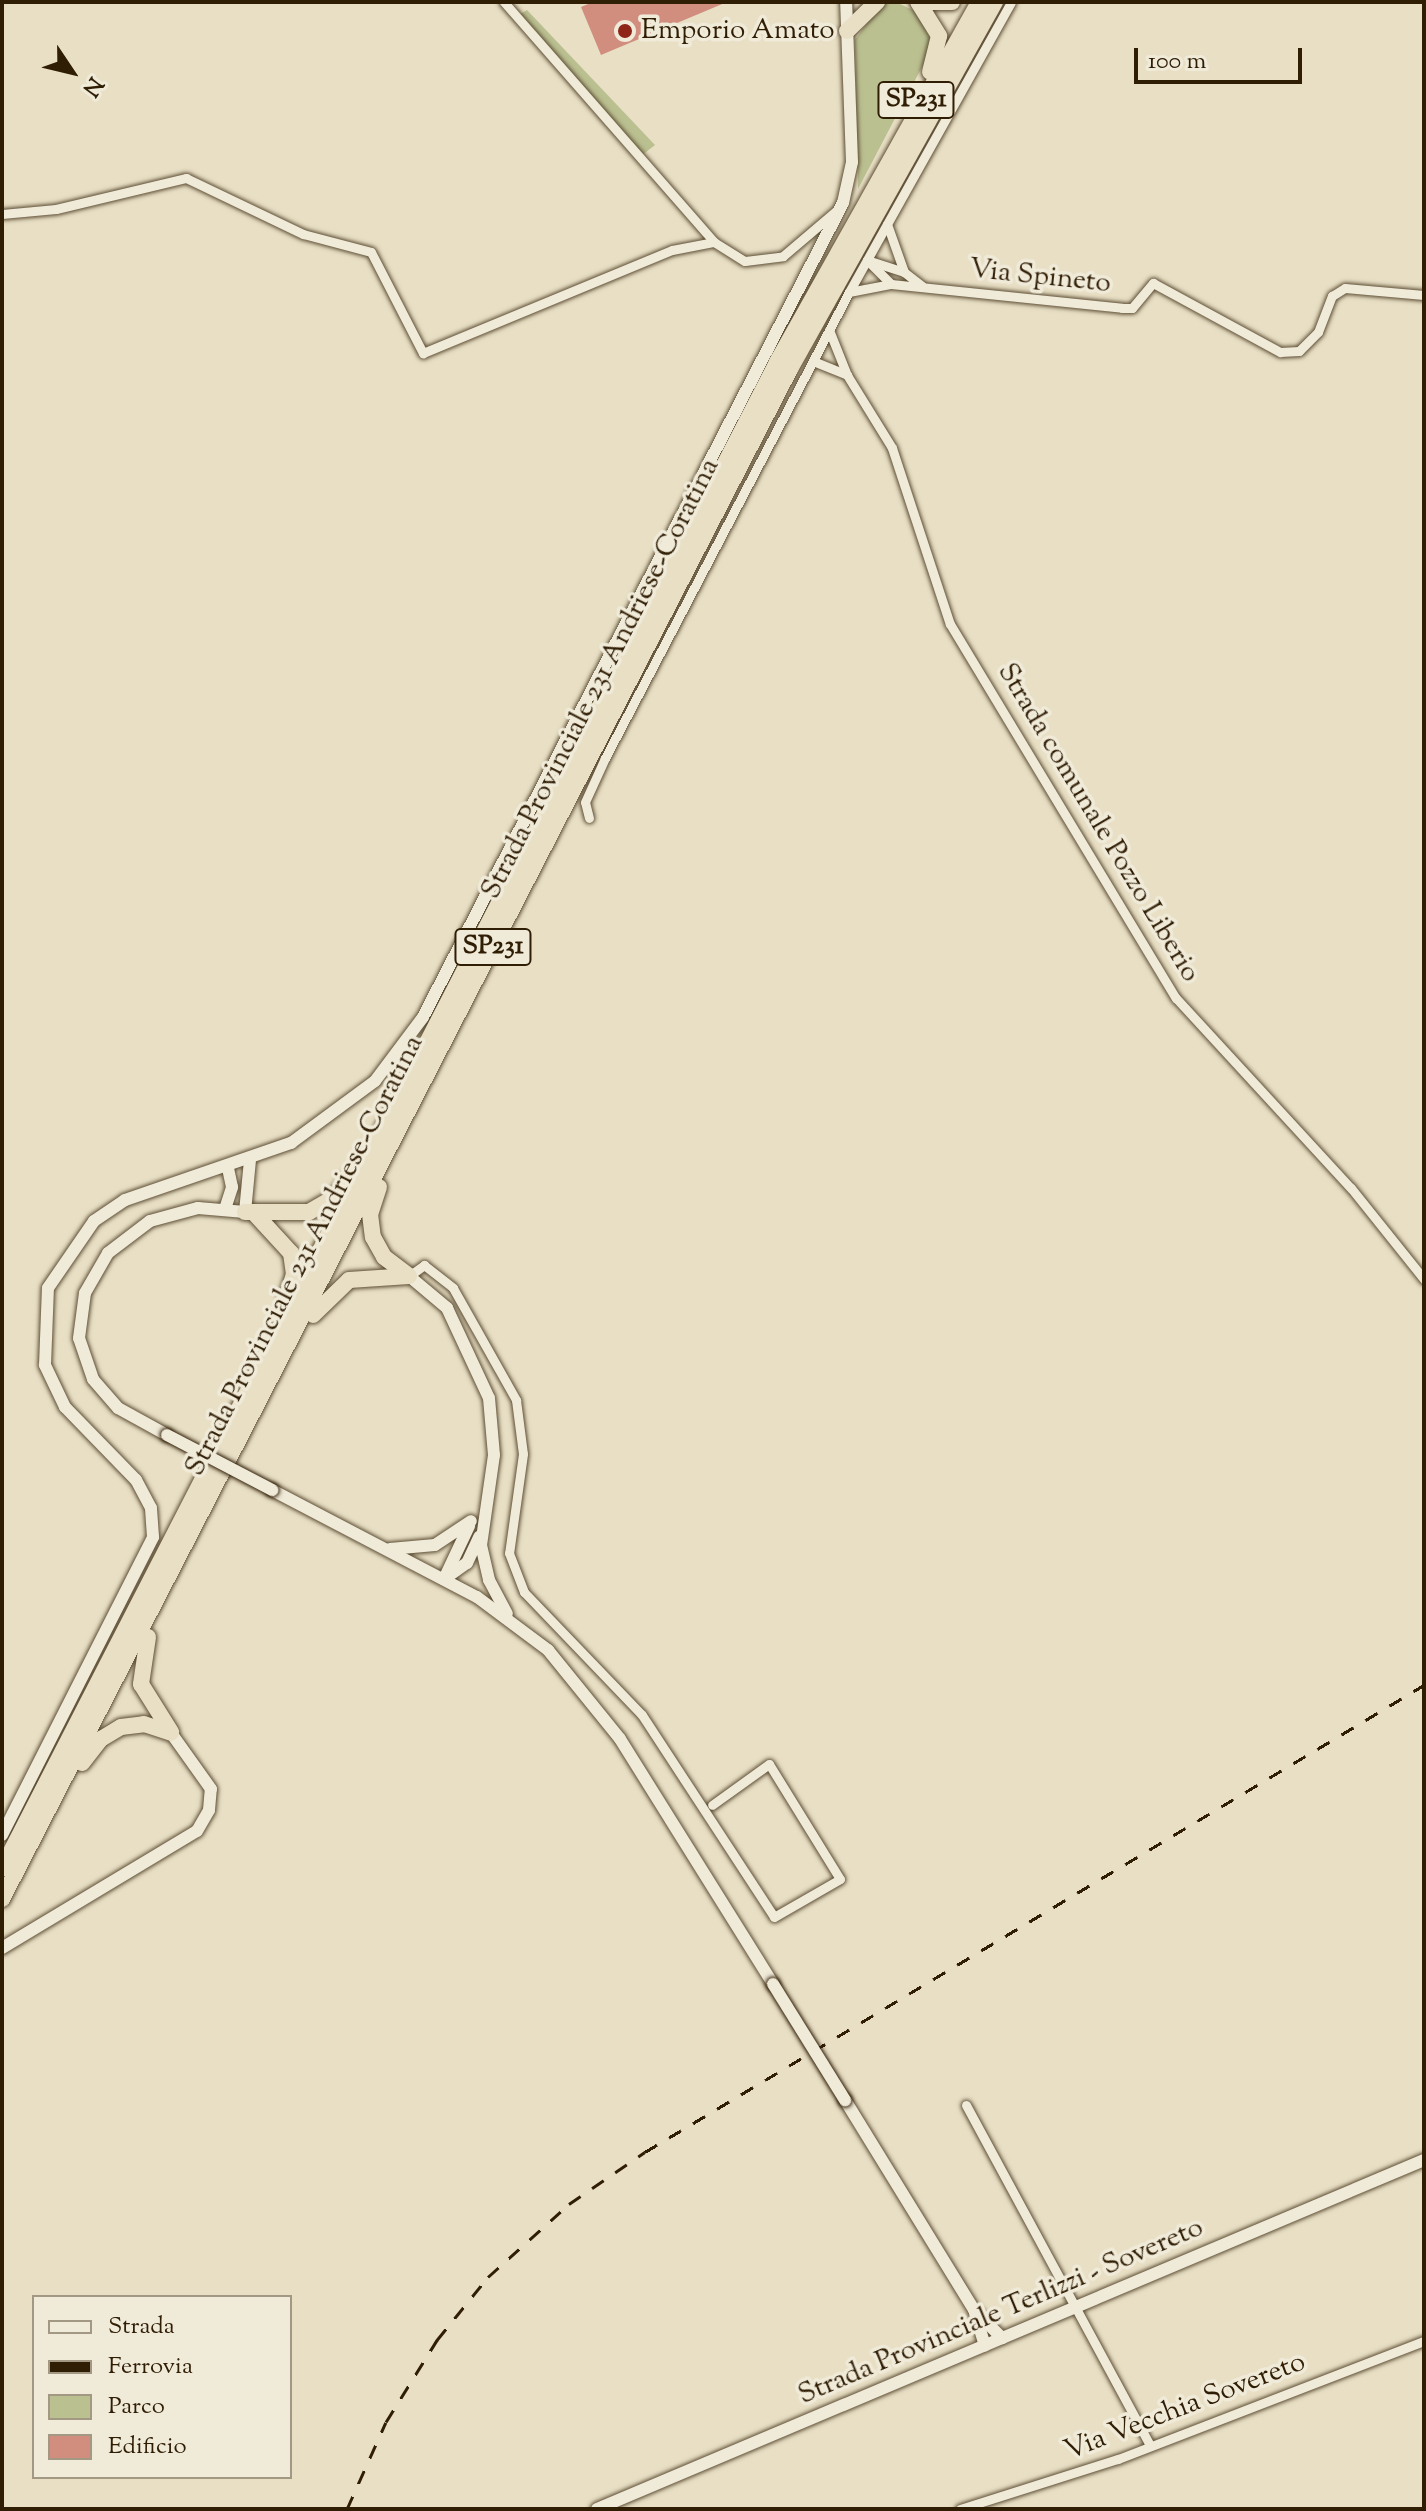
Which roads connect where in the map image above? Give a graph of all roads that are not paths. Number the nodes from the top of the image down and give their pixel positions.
1 (504, 2) edge
2 (846, 2) edge
3 (856, 2) edge
4 (877, 2) edge
5 (921, 2) edge
6 (952, 2) edge
7 (979, 2) edge
8 (995, 2) edge
9 (1011, 2) edge
10 (847, 31) junction
11 (870, 197) junction
12 (843, 203) junction
13 (2, 214) edge
14 (887, 224) junction
15 (714, 242) junction
16 (867, 260) junction
17 (904, 272) junction
18 (891, 284) junction
19 (922, 286) junction
20 (849, 292) junction
21 (1424, 295) edge
22 (829, 330) junction
23 (813, 361) junction
24 (847, 375) junction
25 (589, 818) dead end
26 (433, 1048) junction
27 (250, 1160) junction
28 (228, 1168) junction
29 (225, 1209) junction
30 (250, 1213) junction
31 (1419, 1266) edge
32 (409, 1276) junction
33 (1424, 1279) edge
34 (236, 1430) junction
35 (484, 1503) junction
36 (471, 1521) junction
37 (481, 1532) junction
38 (387, 1549) junction
39 (182, 1550) junction
40 (444, 1579) junction
41 (512, 1622) junction
42 (171, 1733) junction
43 (712, 1805) dead end
44 (2, 1835) edge
45 (7, 1874) edge
46 (2, 1899) edge
47 (2, 1948) edge
48 (966, 2105) dead end
49 (1424, 2160) edge
50 (1076, 2306) junction
51 (974, 2310) junction
52 (1002, 2338) junction
53 (1424, 2341) edge
54 (985, 2345) junction
55 (1150, 2445) junction
56 (988, 2506) edge
57 (597, 2509) edge
58 (960, 2509) edge

1 - 15 street
2 - 10 street
3 - 10 street
4 - 10 highway
5 - 6 highway, SP231
5 - 11 highway, SP231
7 - 11 highway, Strada Provinciale 231 Andriese-Coratina / SP231
8 - 26 highway, Strada Provinciale 231 Andriese-Coratina / SP231
9 - 14 street
10 - 12 street
11 - 26 highway, Strada Provinciale 231 Andriese-Coratina / SP231
12 - 15 street
12 - 27 street
13 - 15 street
14 - 16 street
14 - 17 street
16 - 17 street
16 - 18 street
16 - 20 street
17 - 19 street
18 - 19 street
18 - 20 street
19 - 21 street, Via Spineto
20 - 22 street
22 - 23 street
22 - 24 street, Strada comunale Pozzo Liberio
23 - 24 street
23 - 25 street
24 - 31 street, Strada comunale Pozzo Liberio
26 - 30 highway, SP231
26 - 32 highway, SP231
26 - 34 highway, Strada Provinciale 231 Andriese-Coratina / SP231
27 - 28 street
27 - 30 street
28 - 29 street
28 - 44 street
29 - 30 street
29 - 38 street, bridge
30 - 34 highway, SP231
31 - 33 street, Strada comunale Pozzo Liberio
32 - 34 highway, SP231
32 - 35 street
32 - 43 street
34 - 39 highway, Strada Provinciale 231 Andriese-Coratina / SP231
34 - 45 highway, Strada Provinciale 231 Andriese-Coratina / SP231
35 - 36 street
35 - 37 street
36 - 38 street
36 - 40 street
37 - 40 street
37 - 41 street
38 - 40 street
39 - 42 highway
39 - 45 highway, Strada Provinciale 231 Andriese-Coratina / SP231
40 - 41 street
41 - 51 street, bridge
42 - 45 highway
42 - 47 street
45 - 46 highway, Strada Provinciale 231 Andriese-Coratina / SP231
48 - 50 street
49 - 50 street, Strada Provinciale Terlizzi - Sovereto
50 - 52 street, Strada Provinciale Terlizzi - Sovereto
50 - 55 street
51 - 52 street
51 - 54 street
52 - 54 street, Strada Provinciale Terlizzi - Sovereto
53 - 55 street, Via Vecchia Sovereto
54 - 57 street, Strada Provinciale Terlizzi - Sovereto
55 - 56 street, Via Vecchia Sovereto
56 - 58 street, Via Vecchia Sovereto

